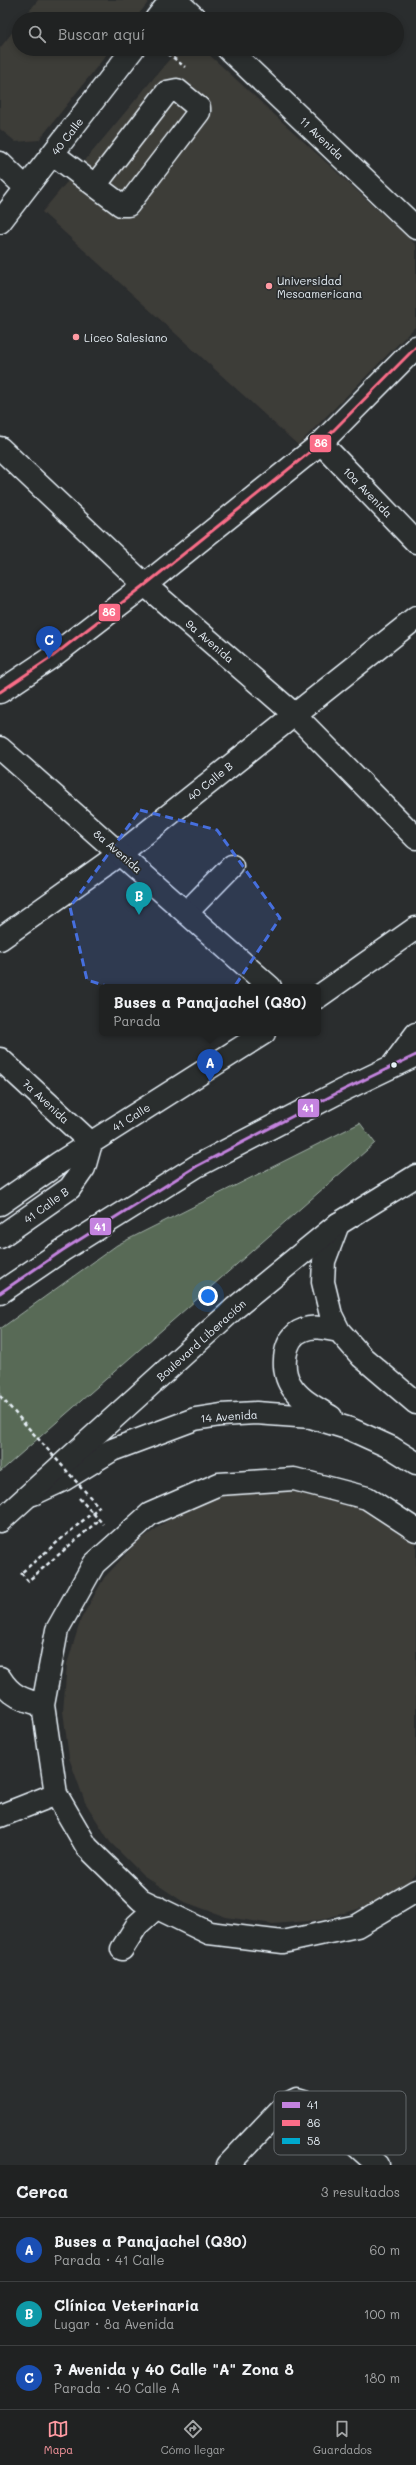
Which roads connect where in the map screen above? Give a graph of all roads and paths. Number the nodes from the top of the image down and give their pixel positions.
1 (171, 0) edge
2 (176, 0) edge
3 (162, 12) edge
4 (189, 12) edge
5 (128, 56) edge
6 (171, 56) edge
7 (235, 56) edge
8 (187, 69) dead end
9 (53, 154) junction
10 (0, 163) edge
11 (96, 184) junction
12 (26, 188) junction
13 (0, 222) edge
14 (416, 228) edge
15 (416, 347) edge
16 (321, 443) junction
17 (0, 448) edge
18 (416, 542) edge
19 (145, 585) junction
20 (416, 618) edge
21 (0, 692) edge
22 (294, 714) junction
23 (0, 748) edge
24 (416, 838) edge
25 (121, 853) junction
26 (232, 866) dead end
27 (187, 912) junction
28 (416, 928) edge
29 (0, 939) edge
30 (267, 984) edge
31 (321, 995) edge
32 (416, 1034) edge
33 (259, 1036) edge
34 (416, 1055) edge
35 (0, 1059) edge
36 (392, 1065) junction
37 (91, 1143) junction
38 (416, 1176) edge
39 (0, 1204) edge
40 (338, 1224) junction
41 (0, 1237) edge
42 (0, 1293) edge
43 (339, 1331) junction
44 (0, 1396) edge
45 (416, 1403) edge
46 (350, 1429) junction
47 (416, 1463) edge
48 (63, 1480) junction
49 (26, 1497) junction
50 (99, 1520) junction
51 (0, 1521) edge
52 (416, 1530) edge
53 (119, 1542) junction
54 (0, 1678) edge
55 (43, 1705) junction
56 (56, 1794) junction
57 (0, 1816) edge
58 (416, 1891) edge
59 (157, 1907) junction
60 (122, 1949) dead end
61 (274, 2116) edge
62 (367, 2155) edge
63 (228, 2165) edge
64 (378, 2165) edge

1 - 3 main road
2 - 4 main road
5 - 9 main road, 40 Calle
6 - 8 path
7 - 14 main road, 11 Avenida
9 - 11 main road
9 - 12 main road, 40 Calle
10 - 12 main road
11 - 11 main road
12 - 13 main road, 40 Calle
15 - 16 main road
16 - 18 main road, 10a Avenida
16 - 19 main road
17 - 19 main road, 9a Avenida
19 - 21 main road
19 - 22 main road, 9a Avenida
20 - 22 main road, 40 Calle B
22 - 24 main road, 9a Avenida
22 - 25 main road, 40 Calle B
23 - 25 main road, 8a Avenida
25 - 27 main road, 8a Avenida
25 - 29 main road, 40 Calle B
26 - 27 main road
27 - 30 main road, 8a Avenida
28 - 31 main road
32 - 36 main road
33 - 37 main road, 41 Calle
34 - 36 main road
35 - 37 main road, 7a Avenida
36 - 42 main road
37 - 39 main road, 41 Calle
37 - 41 main road, 41 Calle B
38 - 40 main road, Boulevard Liberación
40 - 43 main road
40 - 49 main road, Boulevard Liberación
43 - 45 main road
43 - 46 main road
44 - 50 path, bridge
46 - 47 main road, 14 Avenida
46 - 48 main road, 14 Avenida
48 - 49 main road, 14 Avenida
48 - 50 path
49 - 51 main road, Boulevard Liberación
50 - 53 path
52 - 53 main road
53 - 55 main road
54 - 55 main road
55 - 56 main road
56 - 57 main road
56 - 59 main road
58 - 59 main road
59 - 60 main road
61 - 63 main road
62 - 64 main road

